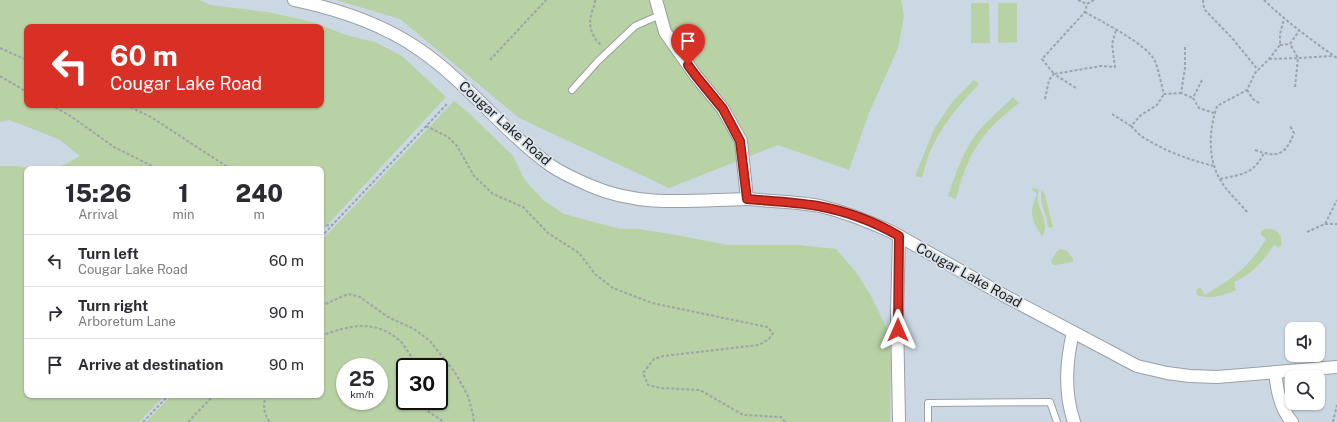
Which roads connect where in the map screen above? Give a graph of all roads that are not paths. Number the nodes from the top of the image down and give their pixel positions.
1 (294, 0) edge
2 (656, 0) edge
3 (660, 15) junction
4 (572, 90) dead end
5 (747, 199) junction
6 (899, 236) junction
7 (1073, 332) junction
8 (1337, 367) edge
9 (1275, 372) junction
10 (899, 422) edge
11 (928, 422) edge
12 (1057, 422) edge
13 (1074, 422) edge
14 (1292, 422) edge

1 - 5 street, Cougar Lake Road
2 - 3 street
3 - 4 lane
3 - 5 street
5 - 6 street, Cougar Lake Road
6 - 7 street, Cougar Lake Road
6 - 10 street
7 - 9 street, Cougar Lake Road
7 - 13 street
8 - 9 street, Cougar Lake Road
9 - 14 street
11 - 12 lane

